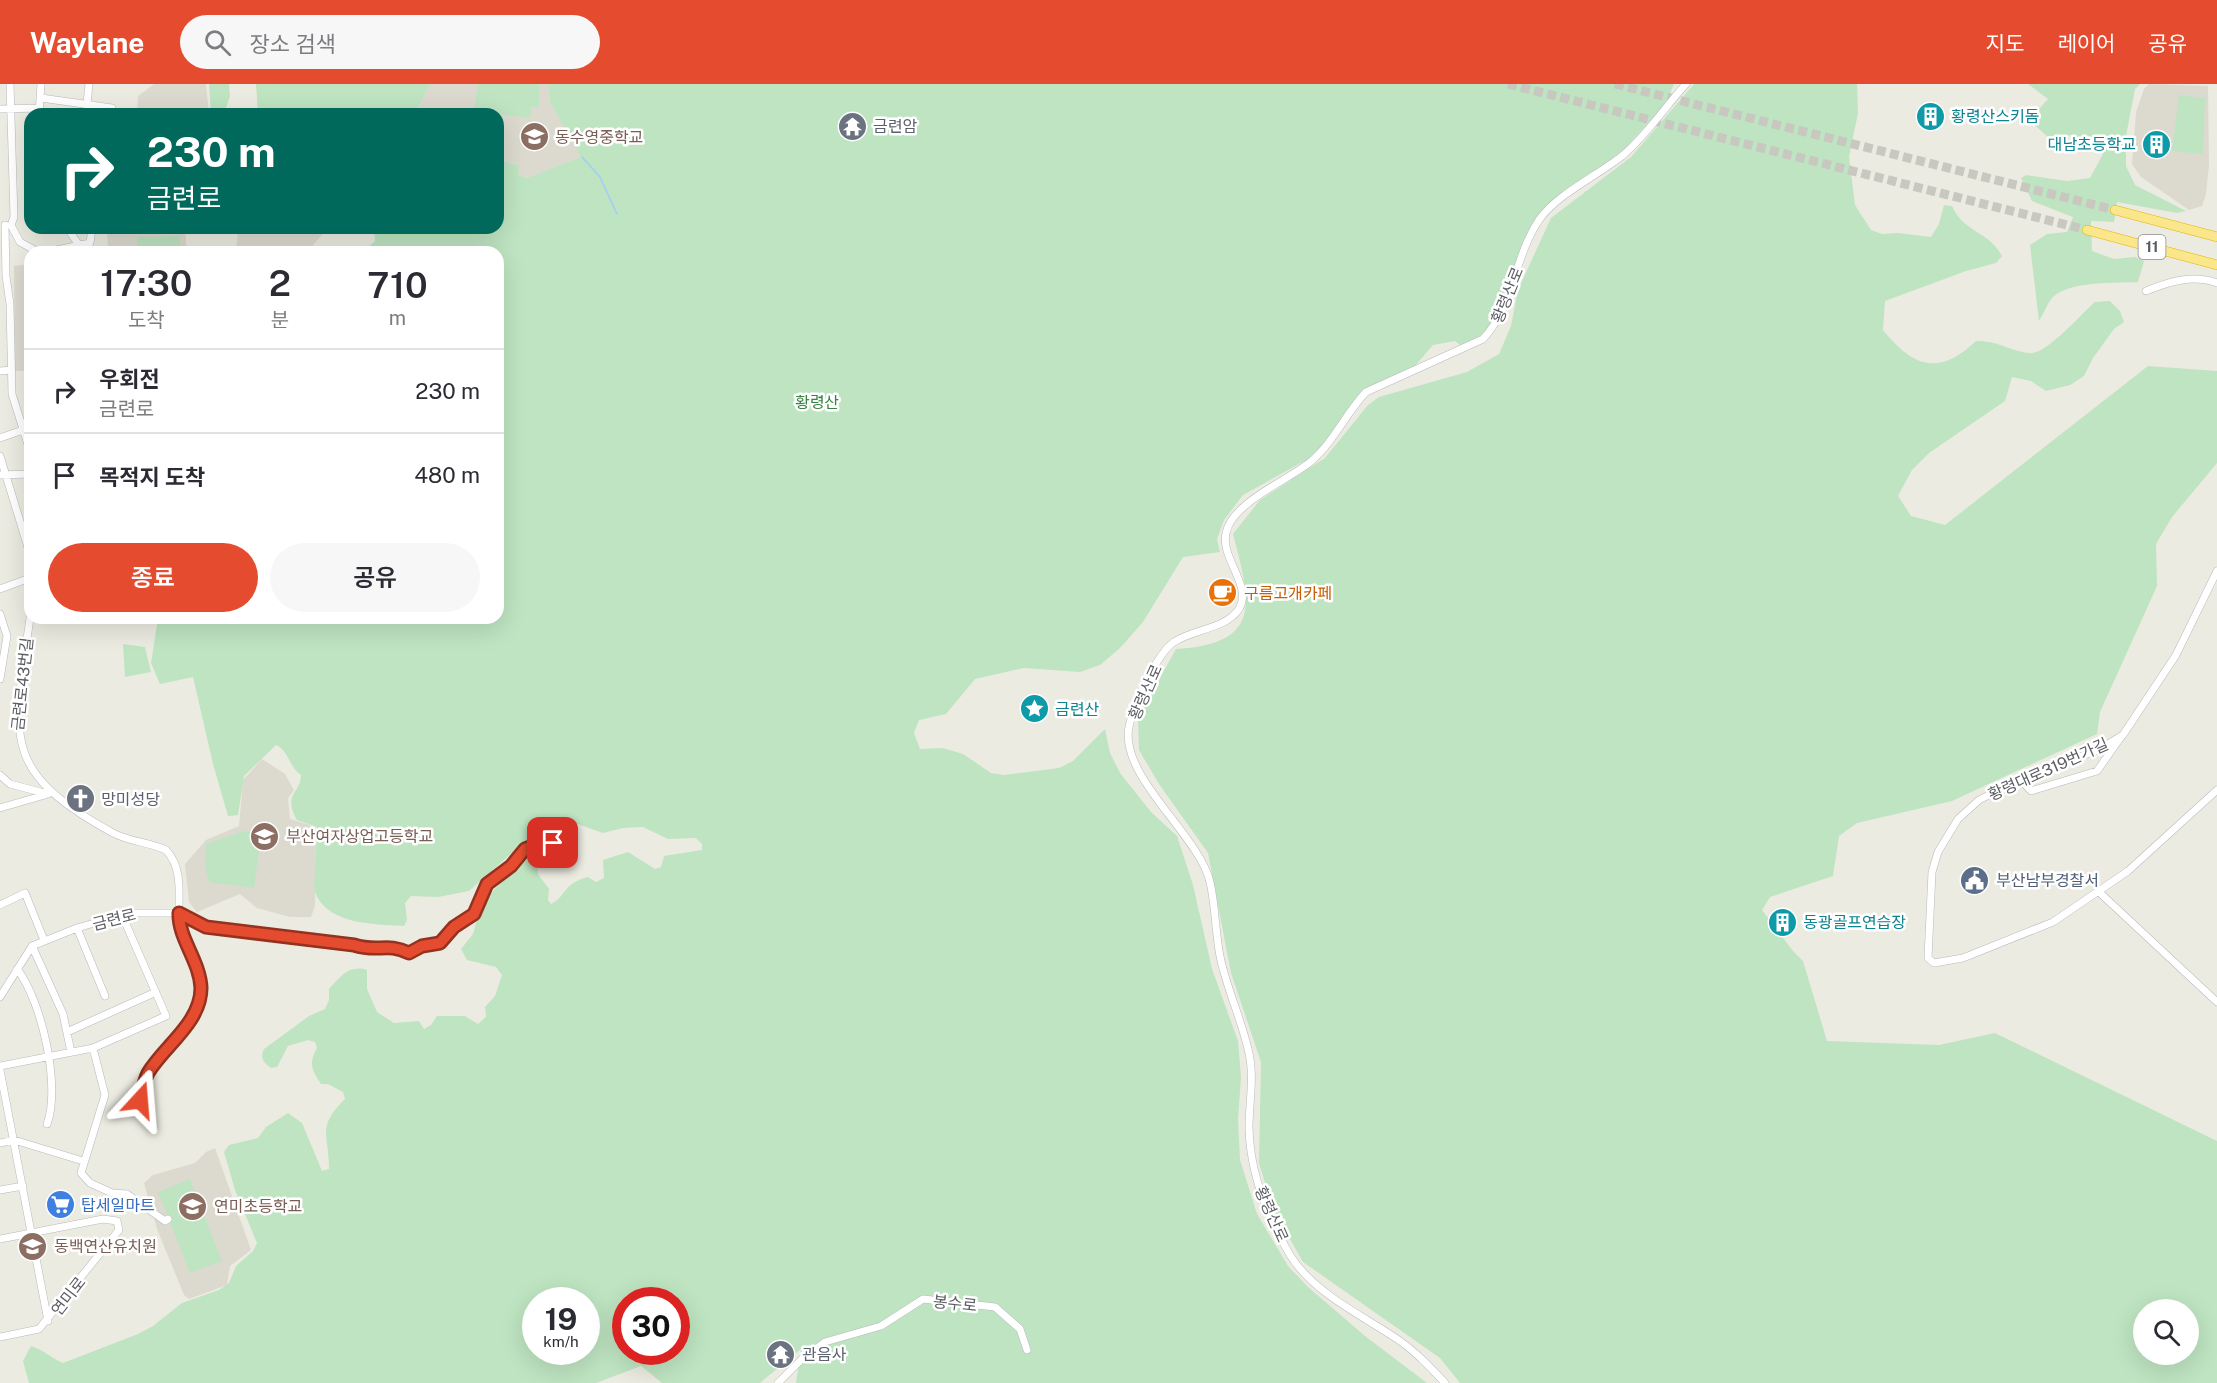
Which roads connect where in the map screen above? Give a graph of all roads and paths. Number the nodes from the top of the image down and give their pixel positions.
1 (10, 84) edge
2 (41, 84) edge
3 (89, 84) edge
4 (1686, 84) edge
5 (41, 98) junction
6 (87, 104) junction
7 (39, 108) edge
8 (87, 108) edge
9 (112, 108) edge
10 (0, 109) edge
11 (13, 109) junction
12 (24, 110) edge
13 (2115, 210) tunnel mouth
14 (5, 225) edge
15 (2087, 230) tunnel mouth
16 (71, 234) edge
17 (91, 234) edge
18 (2217, 237) edge
19 (79, 245) junction
20 (27, 246) edge
21 (75, 246) edge
22 (2217, 265) edge
23 (3, 277) edge
24 (2217, 283) edge
25 (2146, 291) dead end
26 (11, 370) junction
27 (0, 371) edge
28 (23, 430) junction
29 (24, 433) edge
30 (0, 438) edge
31 (0, 456) edge
32 (24, 474) edge
33 (3, 475) edge
34 (24, 536) edge
35 (2217, 571) edge
36 (24, 580) edge
37 (0, 589) edge
38 (0, 614) edge
39 (29, 624) edge
40 (3, 637) edge
41 (0, 679) edge
42 (2123, 735) junction
43 (0, 775) edge
44 (2020, 779) junction
45 (2217, 790) edge
46 (48, 794) junction
47 (0, 808) edge
48 (565, 843) dead end
49 (2098, 892) junction
50 (0, 905) edge
51 (179, 913) junction
52 (122, 915) junction
53 (77, 928) junction
54 (44, 940) junction
55 (32, 946) junction
56 (17, 969) junction
57 (156, 992) junction
58 (105, 996) dead end
59 (0, 997) edge
60 (2217, 1002) edge
61 (67, 1032) junction
62 (93, 1048) junction
63 (71, 1052) junction
64 (47, 1057) junction
65 (0, 1068) edge
66 (140, 1100) dead end
67 (47, 1124) dead end
68 (14, 1140) junction
69 (0, 1143) edge
70 (83, 1161) junction
71 (23, 1186) junction
72 (0, 1190) edge
73 (168, 1219) dead end
74 (31, 1233) junction
75 (0, 1239) edge
76 (48, 1321) junction
77 (0, 1337) edge
78 (1027, 1350) dead end
79 (778, 1383) edge
80 (1444, 1383) edge

1 - 11 street
2 - 5 street
3 - 6 street
4 - 80 street, 황령산로
5 - 6 street
5 - 7 street
6 - 8 street
6 - 9 street
10 - 11 street
11 - 12 street
11 - 14 street
13 - 18 highway, 11
14 - 20 street
14 - 23 street
15 - 22 highway, 11
16 - 19 street
17 - 19 street
19 - 21 street
23 - 26 street
24 - 25 street
26 - 27 street
26 - 28 street
28 - 29 street
28 - 30 street
31 - 33 street
32 - 33 street
33 - 34 street
35 - 42 street, 황령대로319번가길
36 - 37 street
38 - 40 street
39 - 46 street, 금련로43번길
40 - 41 street
42 - 44 street, 황령대로319번가길
42 - 44 street
43 - 46 street
44 - 49 street, 황령대로319번가길
45 - 49 street, 황령대로319번가길
46 - 47 street
46 - 51 street, 금련로43번길
48 - 51 street, 금련로
49 - 60 street
50 - 54 street
51 - 52 street, 금련로
51 - 66 street, 금련로43번길
52 - 53 street, 금련로
52 - 57 street
53 - 54 street, 금련로
53 - 58 street
54 - 55 street, 금련로
55 - 56 street
55 - 61 street
56 - 59 street
56 - 64 street
57 - 61 street
57 - 62 street
61 - 63 street
62 - 63 street
62 - 70 street
63 - 64 street
64 - 65 street
64 - 67 street
65 - 68 street
68 - 69 street
68 - 70 street
68 - 71 street
70 - 73 street
71 - 72 street
71 - 74 street
74 - 75 street
74 - 76 street
74 - 76 street, 연미로
76 - 77 street, 연미로
78 - 79 street, 봉수로

